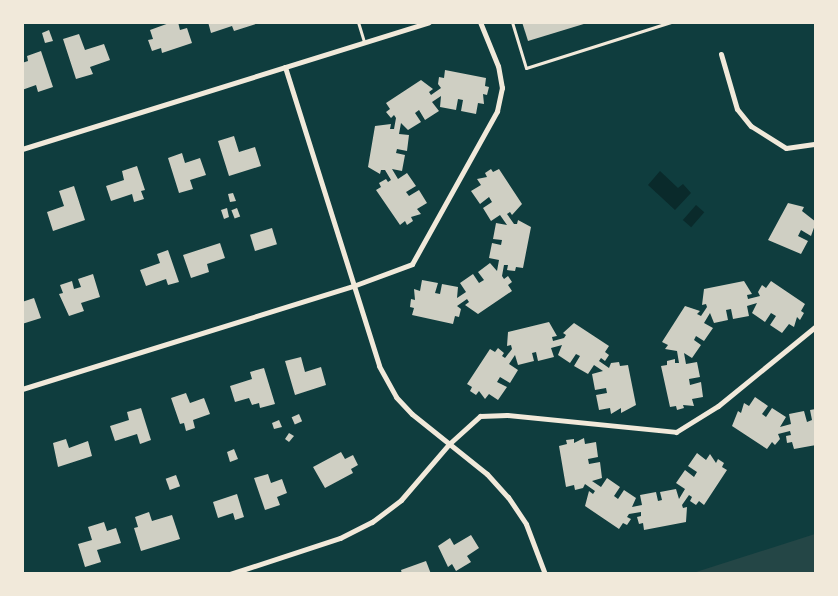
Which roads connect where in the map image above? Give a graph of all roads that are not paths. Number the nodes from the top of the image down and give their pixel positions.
1 (358, 22) edge
2 (429, 22) edge
3 (480, 22) edge
4 (512, 22) edge
5 (671, 22) edge
6 (364, 42) junction
7 (721, 54) dead end
8 (285, 67) junction
9 (816, 144) edge
10 (22, 149) edge
11 (353, 286) junction
12 (816, 326) edge
13 (22, 389) edge
14 (449, 444) junction
15 (230, 574) edge
16 (545, 574) edge

1 - 6 lane
2 - 6 street
3 - 11 street
4 - 5 lane
6 - 8 street
7 - 9 street
8 - 10 street
8 - 11 street
11 - 13 street
11 - 14 street
12 - 14 street
14 - 15 street
14 - 16 street

